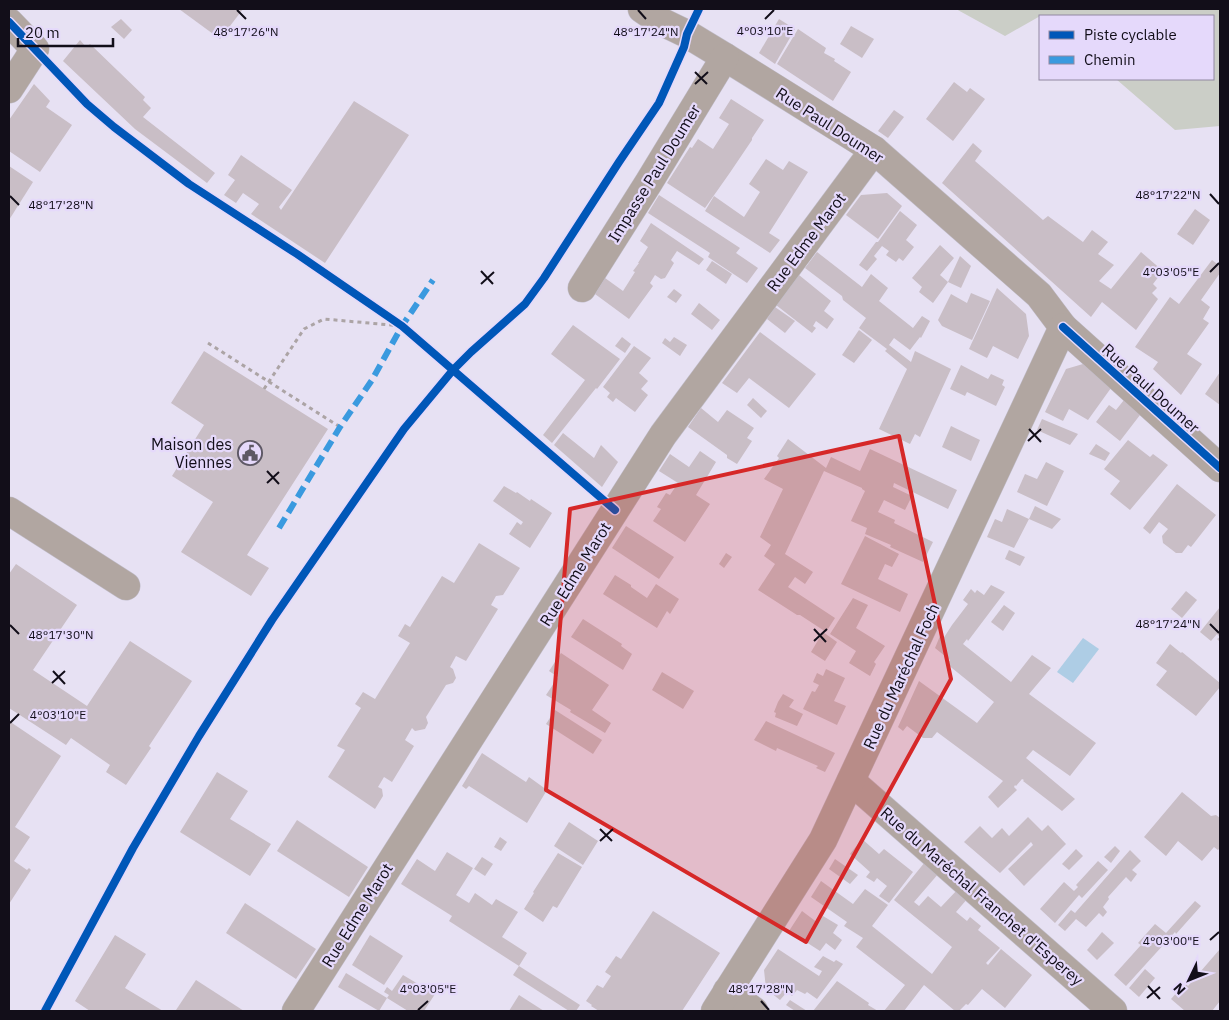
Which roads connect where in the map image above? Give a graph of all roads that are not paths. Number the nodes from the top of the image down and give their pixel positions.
1 (642, 9) edge
2 (9, 22) edge
3 (725, 57) junction
4 (9, 89) edge
5 (874, 150) junction
6 (582, 288) dead end
7 (1063, 328) junction
8 (1220, 468) edge
9 (9, 510) edge
10 (126, 586) dead end
11 (851, 781) junction
12 (721, 1001) edge
13 (296, 1011) edge
14 (754, 1011) edge
15 (1113, 1011) edge

1 - 3 street, Rue Paul Doumer
2 - 4 street
3 - 5 street, Rue Paul Doumer
3 - 6 street, Impasse Paul Doumer
5 - 7 street, Rue Paul Doumer
5 - 13 street, Rue Edme Marot
7 - 8 street, Rue Paul Doumer
7 - 11 street, Rue du Maréchal Foch
9 - 10 street
11 - 12 street, Rue du Maréchal Foch
11 - 15 street, Rue du Maréchal Franchet d'Esperey
12 - 14 street

